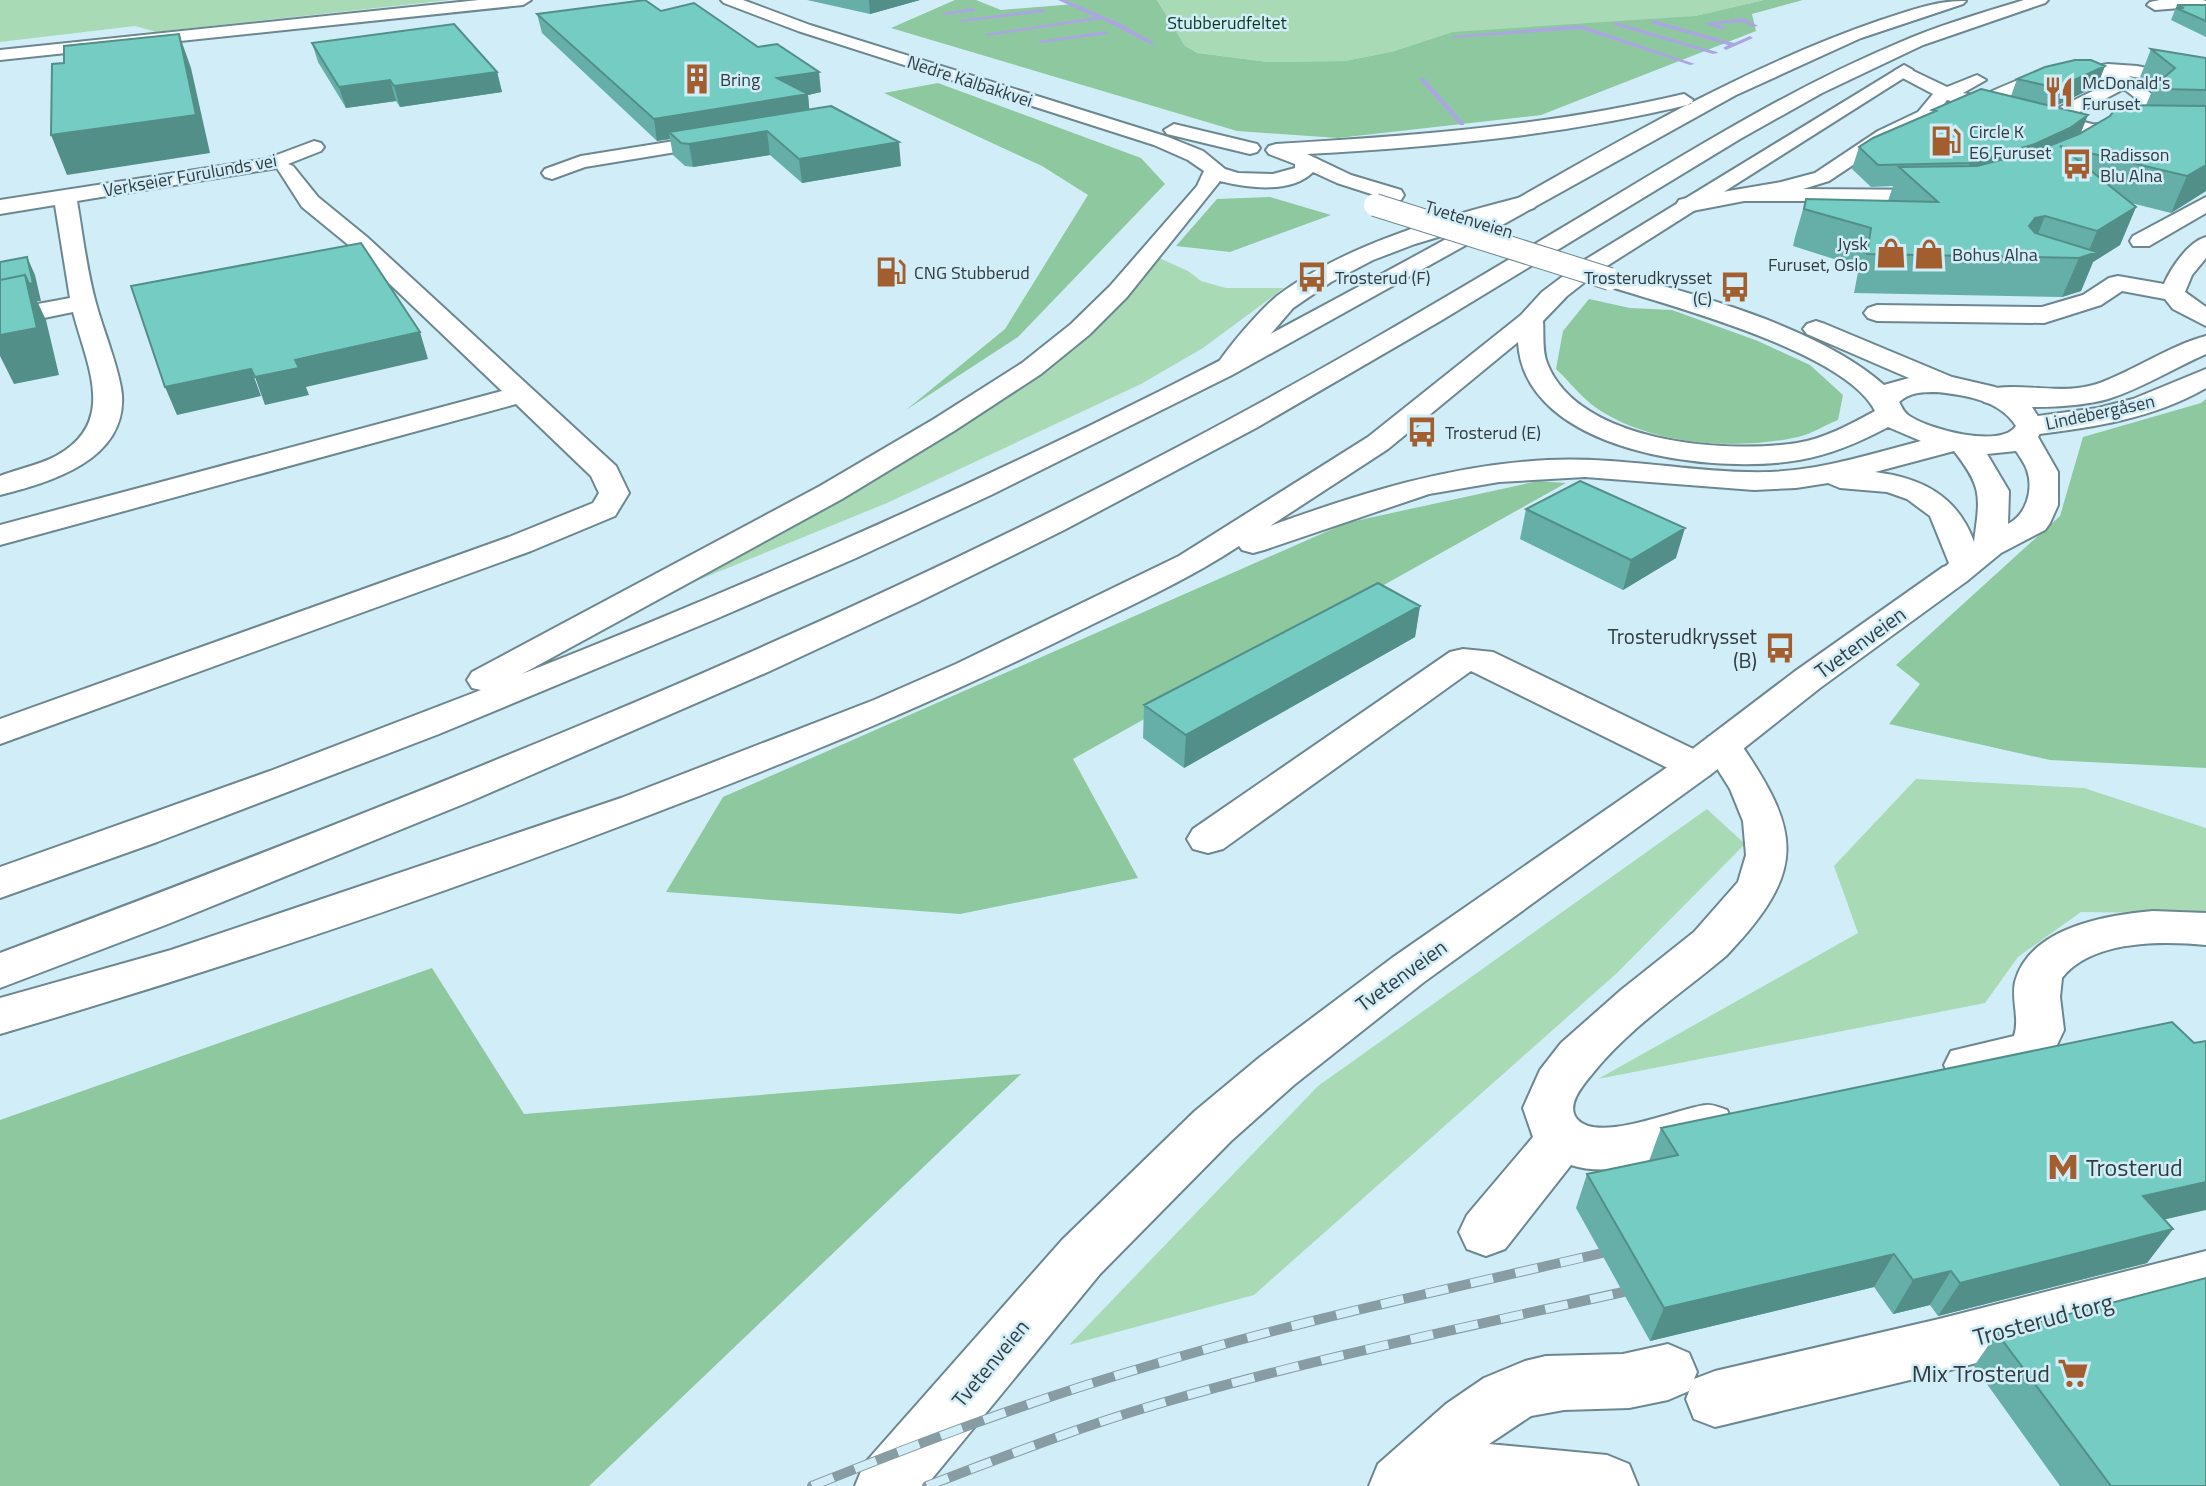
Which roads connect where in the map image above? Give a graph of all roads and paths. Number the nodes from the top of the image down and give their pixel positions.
1 (523, 0) edge
2 (729, 0) edge
3 (769, 0) edge
4 (1960, 0) edge
5 (2040, 0) edge
6 (2155, 5) dead end
7 (2200, 5) edge
8 (1984, 17) junction
9 (0, 55) edge
10 (1903, 71) junction
11 (1977, 80) dead end
12 (1747, 84) junction
13 (2206, 85) edge
14 (1947, 94) junction
15 (1982, 103) junction
16 (2052, 118) junction
17 (2082, 127) junction
18 (2138, 131) junction
19 (2206, 132) edge
20 (748, 135) edge
21 (2048, 140) edge
22 (314, 148) dead end
23 (1250, 148) junction
24 (1276, 150) junction
25 (2079, 150) edge
26 (1306, 163) junction
27 (1212, 168) junction
28 (286, 170) dead end
29 (1831, 172) junction
30 (552, 173) dead end
31 (1859, 173) edge
32 (1276, 180) junction
33 (1964, 194) edge
34 (1745, 195) junction
35 (1846, 196) junction
36 (65, 197) junction
37 (1384, 200) junction
38 (1526, 203) junction
39 (2206, 204) edge
40 (1686, 205) junction
41 (0, 207) edge
42 (1860, 219) edge
43 (2141, 242) dead end
44 (2206, 244) edge
45 (1619, 274) junction
46 (2082, 281) edge
47 (2109, 289) junction
48 (2173, 293) junction
49 (83, 303) junction
50 (1877, 313) dead end
51 (2206, 318) edge
52 (0, 319) edge
53 (1530, 320) junction
54 (2206, 344) edge
55 (1230, 365) junction
56 (2206, 377) edge
57 (1950, 385) junction
58 (521, 394) junction
59 (1994, 396) junction
60 (1887, 407) junction
61 (2027, 432) junction
62 (1958, 443) junction
63 (1832, 476) junction
64 (0, 486) edge
65 (0, 535) edge
66 (1970, 562) junction
67 (1191, 564) junction
68 (0, 732) edge
69 (355, 752) junction
70 (1709, 756) junction
71 (1208, 839) dead end
72 (0, 883) edge
73 (2206, 929) edge
74 (0, 971) edge
75 (0, 1016) edge
76 (1923, 1076) edge
77 (1748, 1116) edge
78 (1563, 1138) junction
79 (1486, 1232) dead end
80 (2206, 1276) edge
81 (1407, 1479) edge
82 (886, 1486) edge
83 (1607, 1486) edge

1 - 9 main road
2 - 27 main road, Nedre Kalbakkvei
3 - 23 main road, Nedre Kalbakkvei
4 - 12 main road
5 - 8 main road
6 - 7 main road
8 - 10 main road
8 - 74 main road
10 - 14 main road
10 - 40 main road
11 - 14 main road
12 - 24 main road
12 - 38 main road
13 - 18 main road
14 - 15 main road
14 - 29 main road
15 - 16 main road
15 - 16 main road
16 - 17 main road
17 - 18 main road
17 - 21 main road
17 - 25 main road
18 - 19 main road
20 - 30 main road
22 - 36 main road, Verkseier Furulunds vei
23 - 24 main road
23 - 27 main road
24 - 26 main road, Tvetenveien
26 - 32 main road
26 - 37 main road, Tvetenveien
27 - 32 main road, Nedre Kalbakkvei
27 - 69 main road
28 - 58 main road
29 - 31 main road
29 - 34 main road
32 - 37 main road, Tvetenveien
33 - 35 main road
34 - 35 main road
34 - 40 main road
35 - 42 main road
36 - 41 main road, Verkseier Furulunds vei
36 - 49 main road
37 - 45 main road, Tvetenveien, bridge
38 - 55 main road
38 - 55 main road
39 - 43 main road
40 - 53 main road
44 - 48 main road
45 - 57 main road, Tvetenveien
45 - 60 main road, Tvetenveien
46 - 47 main road
47 - 48 main road
47 - 50 main road
48 - 51 main road
49 - 52 main road
49 - 64 main road
53 - 60 main road
53 - 67 main road
54 - 59 main road, Lindebergåsen
55 - 69 main road
56 - 61 main road, Lindebergåsen
57 - 59 main road, Tvetenveien
57 - 60 main road, Tvetenveien
58 - 65 main road
58 - 68 main road
59 - 61 main road, Tvetenveien
60 - 62 main road, Tvetenveien
61 - 62 main road, Tvetenveien
61 - 66 main road, Tvetenveien
62 - 63 main road
62 - 66 main road
63 - 66 main road
63 - 67 main road
66 - 70 main road, Tvetenveien
67 - 75 main road
69 - 72 main road
70 - 71 main road
70 - 78 main road
70 - 82 main road, Tvetenveien
73 - 76 main road
77 - 78 main road
78 - 79 main road
80 - 81 main road, Trosterud torg
81 - 83 main road

